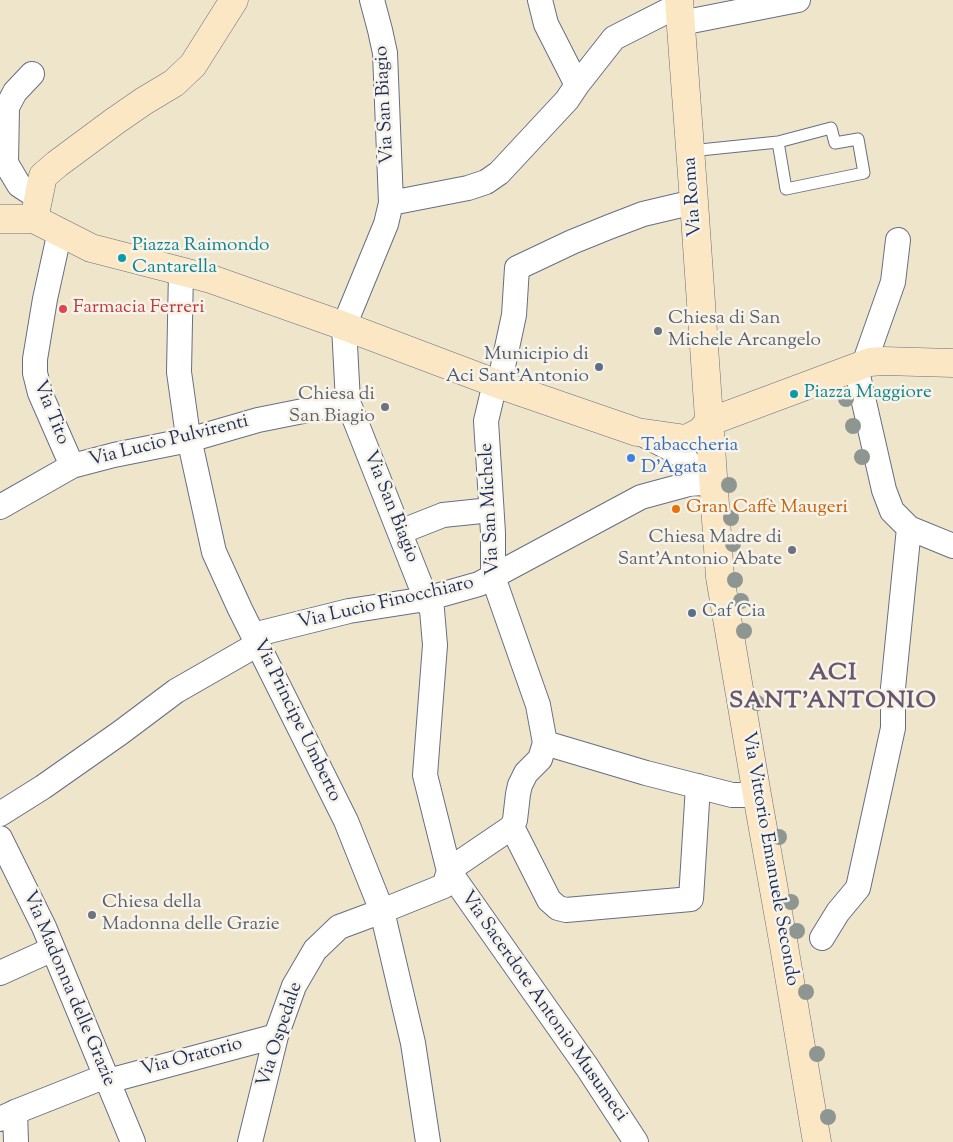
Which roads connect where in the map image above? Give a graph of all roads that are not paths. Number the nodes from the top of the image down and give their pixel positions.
1 (234, 0) edge
2 (372, 0) edge
3 (540, 0) edge
4 (798, 0) edge
5 (680, 9) edge
6 (32, 74) dead end
7 (577, 85) junction
8 (778, 142) junction
9 (690, 151) junction
10 (391, 202) junction
11 (694, 202) junction
12 (0, 219) edge
13 (46, 219) junction
14 (898, 240) dead end
15 (189, 273) junction
16 (344, 326) junction
17 (953, 363) edge
18 (863, 364) junction
19 (495, 383) junction
20 (348, 402) junction
21 (709, 422) junction
22 (637, 432) junction
23 (189, 440) junction
24 (72, 466) junction
25 (693, 485) junction
26 (0, 507) edge
27 (491, 510) junction
28 (909, 528) junction
29 (400, 532) junction
30 (953, 546) edge
31 (493, 576) junction
32 (426, 599) junction
33 (256, 639) junction
34 (545, 743) junction
35 (698, 786) junction
36 (757, 796) junction
37 (0, 814) edge
38 (512, 828) junction
39 (0, 838) edge
40 (449, 872) junction
41 (382, 911) junction
42 (822, 938) dead end
43 (53, 949) junction
44 (0, 974) edge
45 (276, 1036) junction
46 (107, 1078) junction
47 (7, 1116) edge
48 (16, 1142) edge
49 (133, 1142) edge
50 (250, 1142) edge
51 (428, 1142) edge
52 (636, 1142) edge
53 (817, 1142) edge

1 - 13 street
2 - 10 street, Via San Biagio
3 - 7 street
4 - 5 street
5 - 7 street
5 - 9 street, Via Roma
6 - 13 street
7 - 10 street
8 - 8 lane
8 - 9 lane
9 - 11 street, Via Roma
10 - 16 street, Via San Biagio
11 - 19 street, Via San Michele
11 - 21 street, Via Roma
12 - 13 street
13 - 15 street
13 - 24 street, Via Tito
14 - 18 street
15 - 16 street
15 - 23 street, Via Principe Umberto
16 - 19 street
16 - 20 street, Via San Biagio
17 - 18 street
18 - 21 street
18 - 28 street
19 - 22 street
19 - 27 street, Via San Michele
20 - 23 street, Via Lucio Pulvirenti
20 - 29 street, Via San Biagio
21 - 22 street
21 - 25 street, Via Roma
22 - 25 street
23 - 24 street, Via Lucio Pulvirenti
23 - 33 street, Via Principe Umberto
24 - 26 street, Via Lucio Pulvirenti
25 - 31 street, Via Lucio Finocchiaro
25 - 36 street, Via Vittorio Emanuele Secondo
27 - 29 street
27 - 31 street, Via San Michele
28 - 30 street
28 - 42 street
29 - 32 street, Via San Biagio
31 - 32 street, Via Lucio Finocchiaro
31 - 34 street, Via San Michele
32 - 33 street, Via Lucio Finocchiaro
32 - 40 street, Via San Biagio
33 - 37 street, Via Lucio Finocchiaro
33 - 41 street, Via Principe Umberto
34 - 35 street
34 - 38 street
35 - 36 street
35 - 38 street
36 - 53 street, Via Vittorio Emanuele Secondo
38 - 40 street
39 - 43 street, Via Madonna delle Grazie
40 - 41 street
40 - 52 street, Via Sacerdote Antonio Musumeci
41 - 45 street, Via Ospedale
41 - 51 street, Via Principe Umberto
43 - 44 street
43 - 46 street, Via Madonna delle Grazie
45 - 46 street, Via Oratorio
45 - 50 street, Via Ospedale
46 - 47 street, Via Oratorio
46 - 49 street, Via Madonna delle Grazie
47 - 48 street

